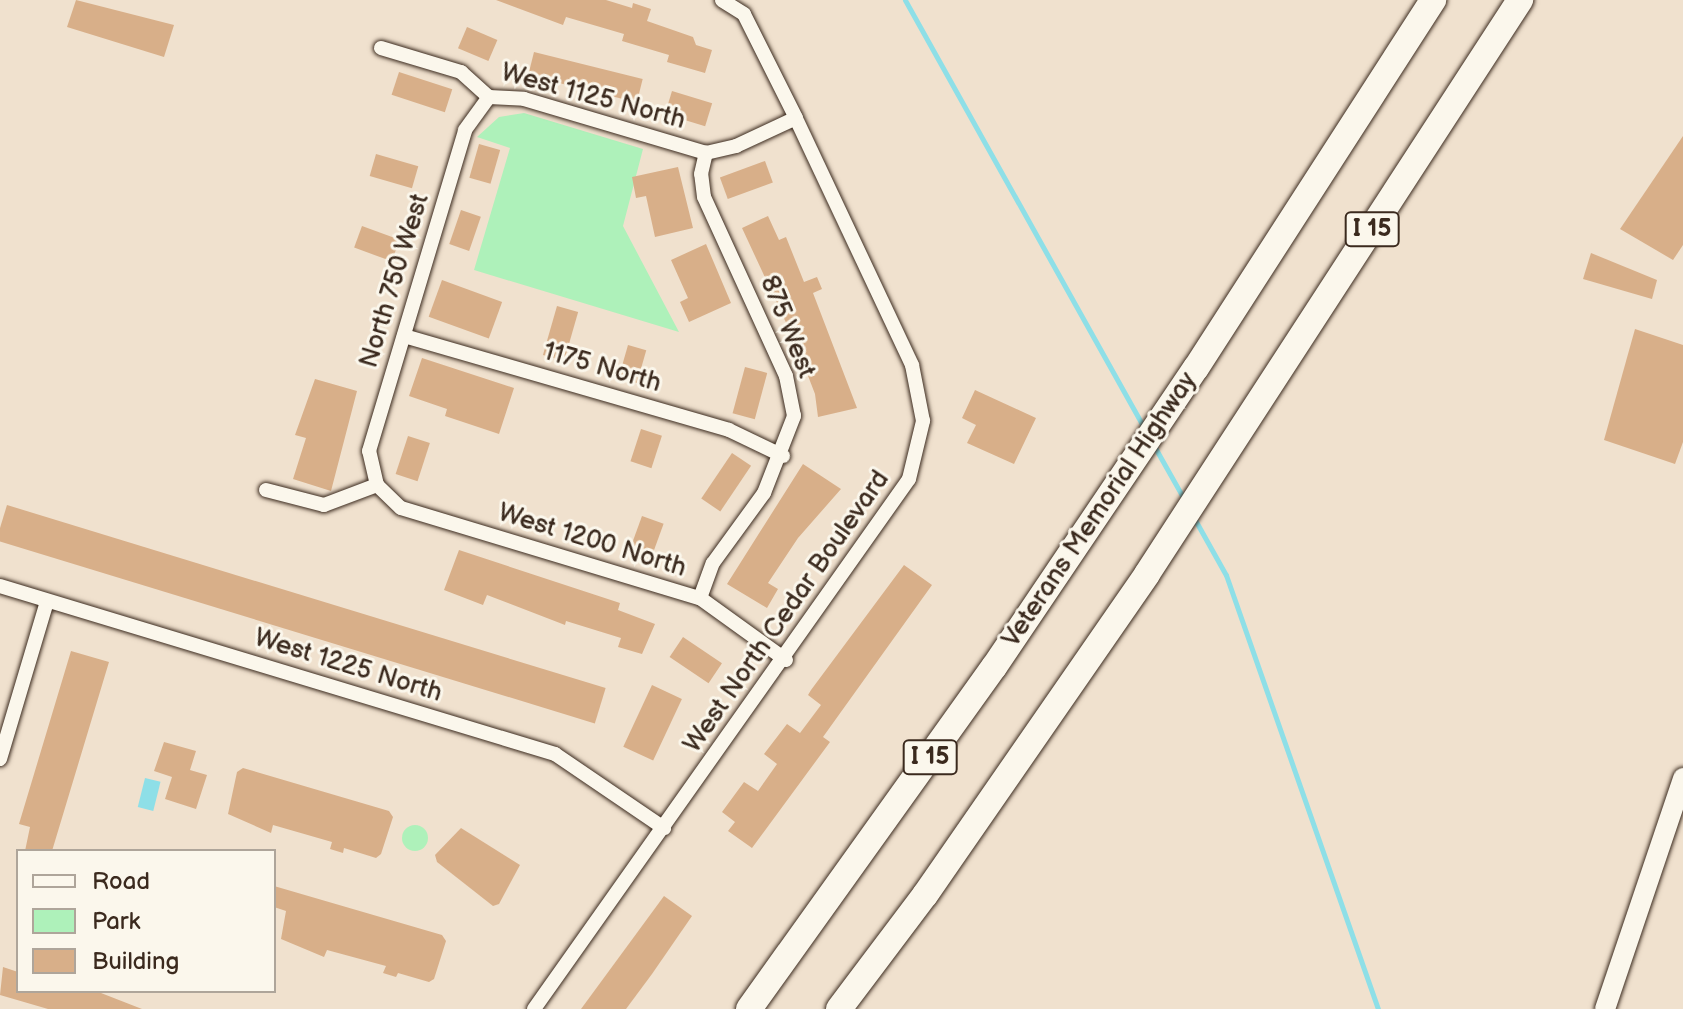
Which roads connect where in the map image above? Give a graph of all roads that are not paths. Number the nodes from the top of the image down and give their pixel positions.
1 (722, 0) edge
2 (1433, 0) edge
3 (1520, 0) edge
4 (381, 48) dead end
5 (489, 97) junction
6 (796, 118) junction
7 (706, 153) junction
8 (404, 336) junction
9 (783, 456) junction
10 (377, 485) junction
11 (266, 490) dead end
12 (0, 586) edge
13 (700, 598) junction
14 (47, 601) junction
15 (786, 660) junction
16 (0, 759) edge
17 (1683, 778) edge
18 (664, 828) junction
19 (534, 1009) edge
20 (749, 1009) edge
21 (839, 1009) edge
22 (1605, 1009) edge

1 - 6 street, West North Cedar Boulevard
2 - 20 highway, Veterans Memorial Highway / I 15
3 - 21 highway, I 15
4 - 5 street, West 1125 North
5 - 7 street, West 1125 North
5 - 8 street, North 750 West
6 - 7 street, West 1125 North
6 - 15 street, West North Cedar Boulevard
7 - 9 street, 875 West
8 - 9 street, 1175 North
8 - 10 street, North 750 West
9 - 13 street, 875 West
10 - 11 street
10 - 13 street, West 1200 North
12 - 14 street, West 1225 North
13 - 15 street, West 1200 North
14 - 16 street
14 - 18 street, West 1225 North
15 - 18 street, West North Cedar Boulevard
17 - 22 street
18 - 19 street, West North Cedar Boulevard

